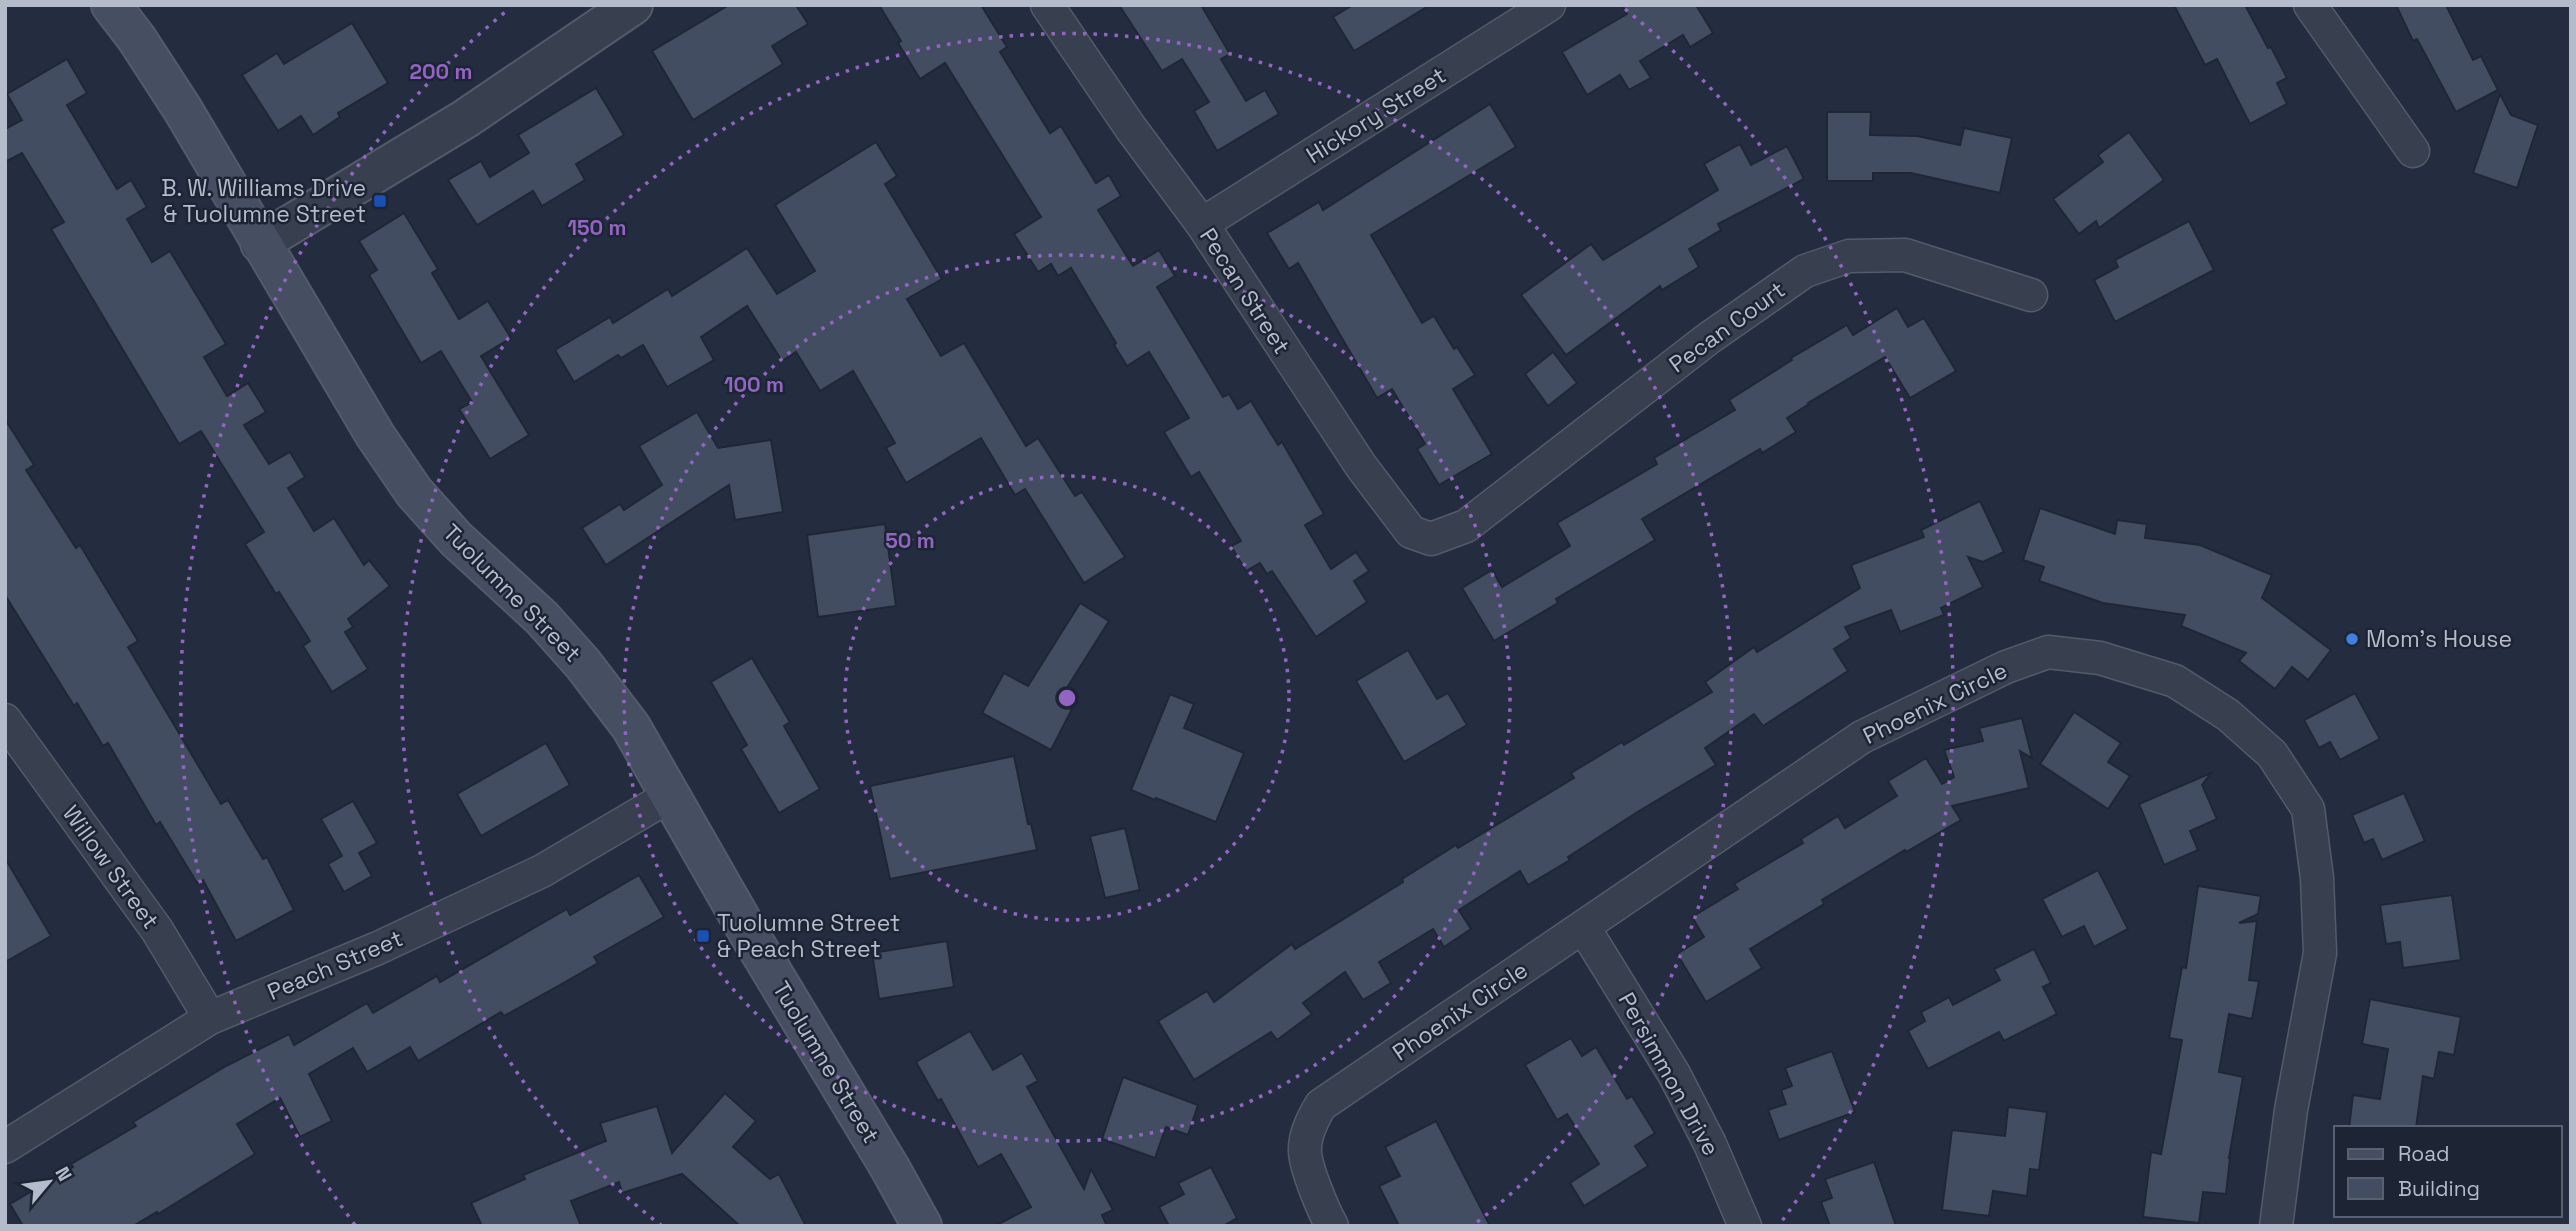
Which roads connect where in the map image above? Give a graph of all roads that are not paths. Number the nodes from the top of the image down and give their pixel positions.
1 (111, 5) edge
2 (633, 5) edge
3 (1047, 5) edge
4 (1549, 5) edge
5 (2310, 5) edge
6 (2413, 151) dead end
7 (1202, 224) junction
8 (260, 243) junction
9 (2031, 295) dead end
10 (1463, 526) joint
11 (5, 720) edge
12 (671, 795) junction
13 (1584, 928) junction
14 (210, 1018) junction
15 (5, 1147) edge
16 (922, 1226) edge
17 (1332, 1226) edge
18 (1745, 1226) edge
19 (2276, 1226) edge

1 - 8 main road, Tuolumne Street
2 - 8 street
3 - 7 street, Pecan Street
4 - 7 street, Hickory Street
5 - 6 street
7 - 10 street, Pecan Street
8 - 12 main road, Tuolumne Street
9 - 10 street, Pecan Court
11 - 14 street, Willow Street
12 - 14 street, Peach Street
12 - 16 main road, Tuolumne Street
13 - 17 street, Phoenix Circle
13 - 18 street, Persimmon Drive
13 - 19 street, Phoenix Circle
14 - 15 street, Peach Street

